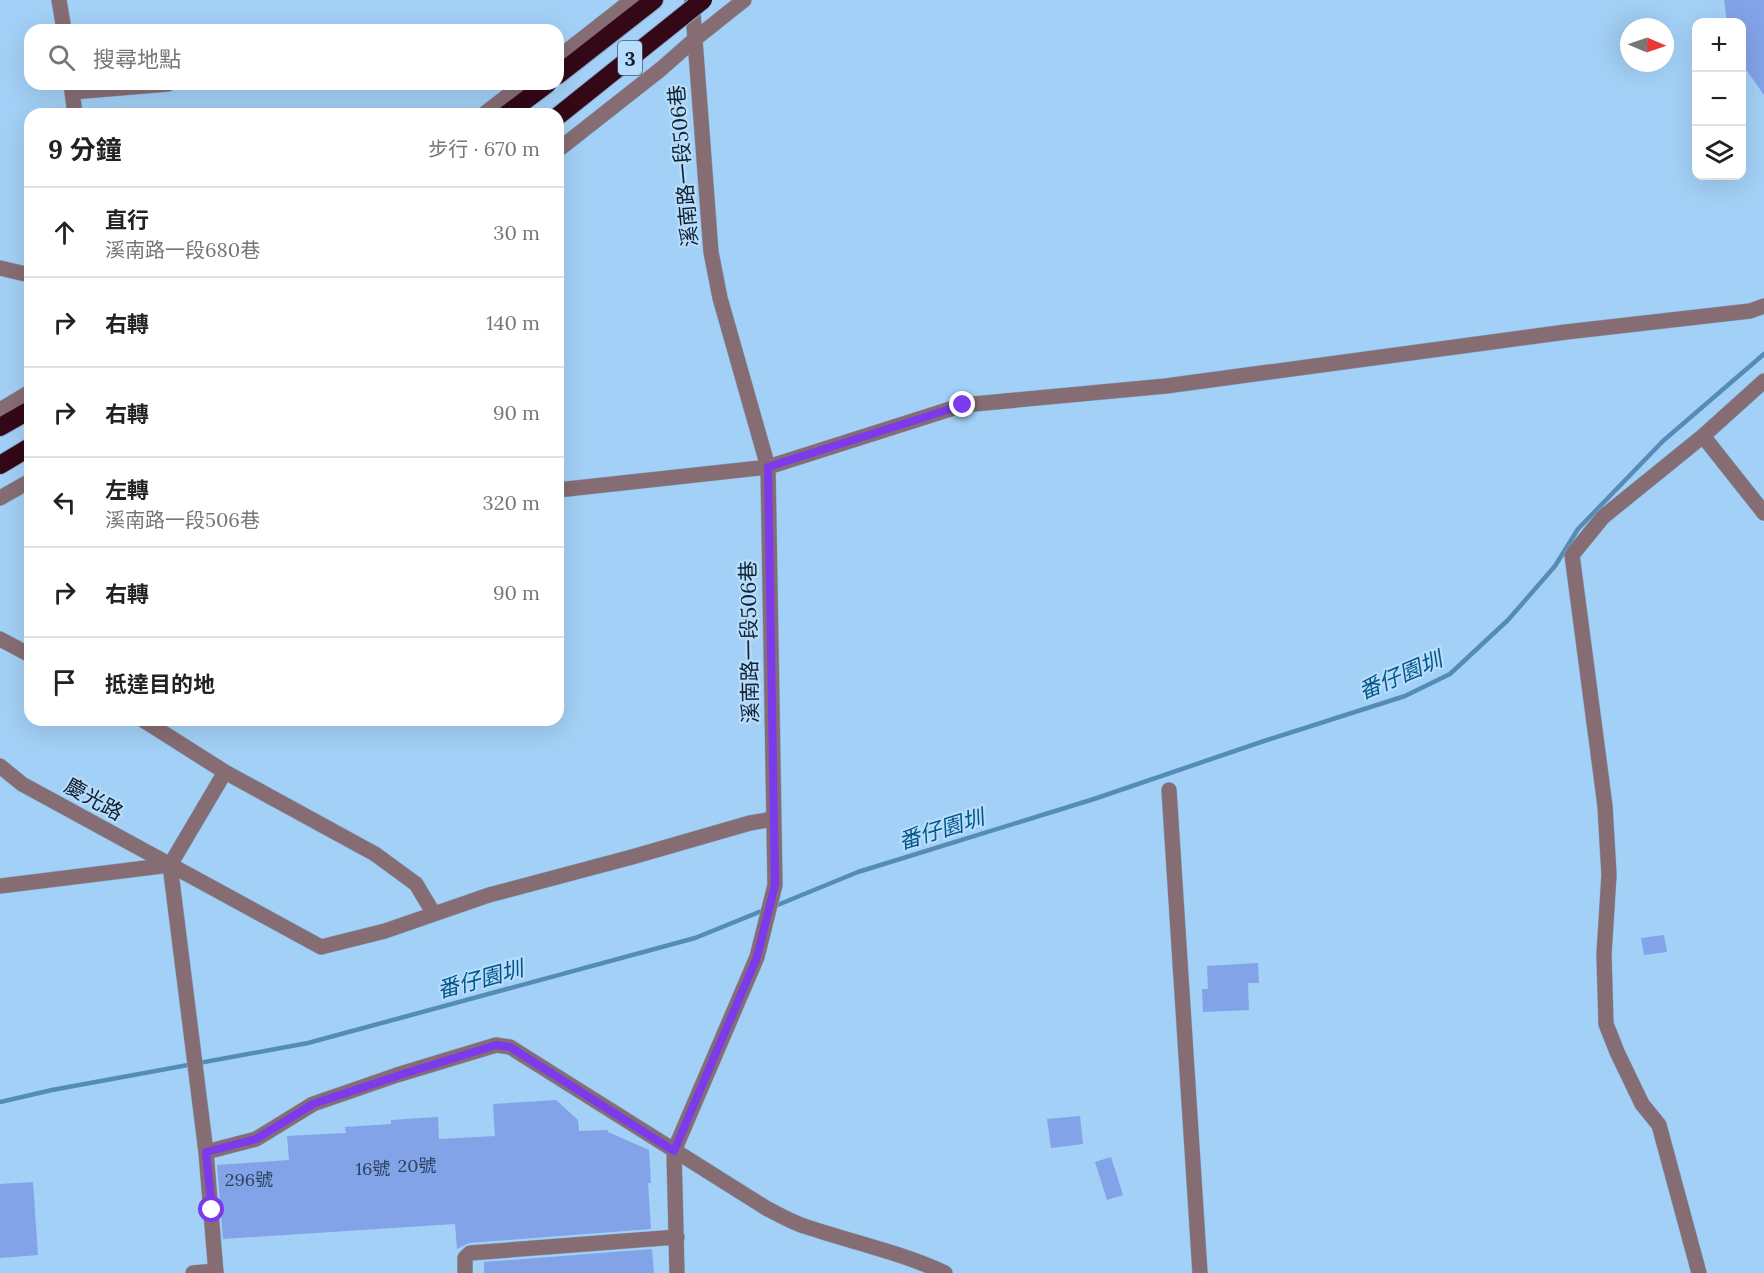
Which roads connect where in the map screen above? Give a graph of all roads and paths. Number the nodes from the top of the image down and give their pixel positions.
1 (59, 0) edge
2 (632, 0) edge
3 (654, 0) edge
4 (692, 0) edge
5 (703, 0) edge
6 (744, 0) edge
7 (62, 24) edge
8 (695, 39) junction
9 (564, 51) edge
10 (564, 70) edge
11 (71, 90) edge
12 (515, 90) edge
13 (539, 90) edge
14 (74, 108) edge
15 (492, 108) edge
16 (515, 108) edge
17 (564, 111) edge
18 (564, 145) edge
19 (0, 268) edge
20 (24, 274) edge
21 (1764, 306) edge
22 (1764, 381) edge
23 (24, 396) edge
24 (0, 410) edge
25 (24, 413) edge
26 (0, 427) edge
27 (1703, 436) junction
28 (24, 451) edge
29 (0, 465) edge
30 (768, 467) junction
31 (24, 484) edge
32 (564, 489) edge
33 (0, 498) edge
34 (1764, 513) edge
35 (0, 639) edge
36 (24, 652) edge
37 (152, 726) edge
38 (0, 766) edge
39 (225, 772) junction
40 (1169, 790) dead end
41 (773, 819) junction
42 (170, 865) junction
43 (0, 886) edge
44 (434, 914) junction
45 (674, 1151) junction
46 (206, 1152) junction
47 (676, 1237) junction
48 (216, 1272) edge
49 (194, 1273) edge
50 (465, 1273) edge
51 (677, 1273) edge
52 (945, 1273) edge
53 (1200, 1273) edge
54 (1699, 1273) edge

1 - 7 street
2 - 9 street
3 - 10 highway, 3
4 - 8 street, 溪南路一段506巷
5 - 17 highway, 3, bridge
6 - 8 street
8 - 18 street
8 - 30 street, 溪南路一段506巷
11 - 14 street
12 - 15 street
13 - 16 highway
19 - 20 street
21 - 30 street
22 - 27 street
23 - 24 street
25 - 26 highway
27 - 34 street
27 - 54 street
28 - 29 highway
30 - 32 street
30 - 41 street, 溪南路一段506巷
31 - 33 street
35 - 36 street
37 - 39 street
38 - 42 street, 慶光路
39 - 42 street
39 - 44 street
40 - 53 street
41 - 44 street, 慶光路
41 - 45 street, 溪南路一段506巷
42 - 43 street
42 - 44 street, 慶光路
42 - 46 street
45 - 46 street
45 - 47 street, 溪南路一段506巷
45 - 52 street
46 - 48 street
47 - 50 street
47 - 51 street, 溪南路一段506巷
48 - 49 street

